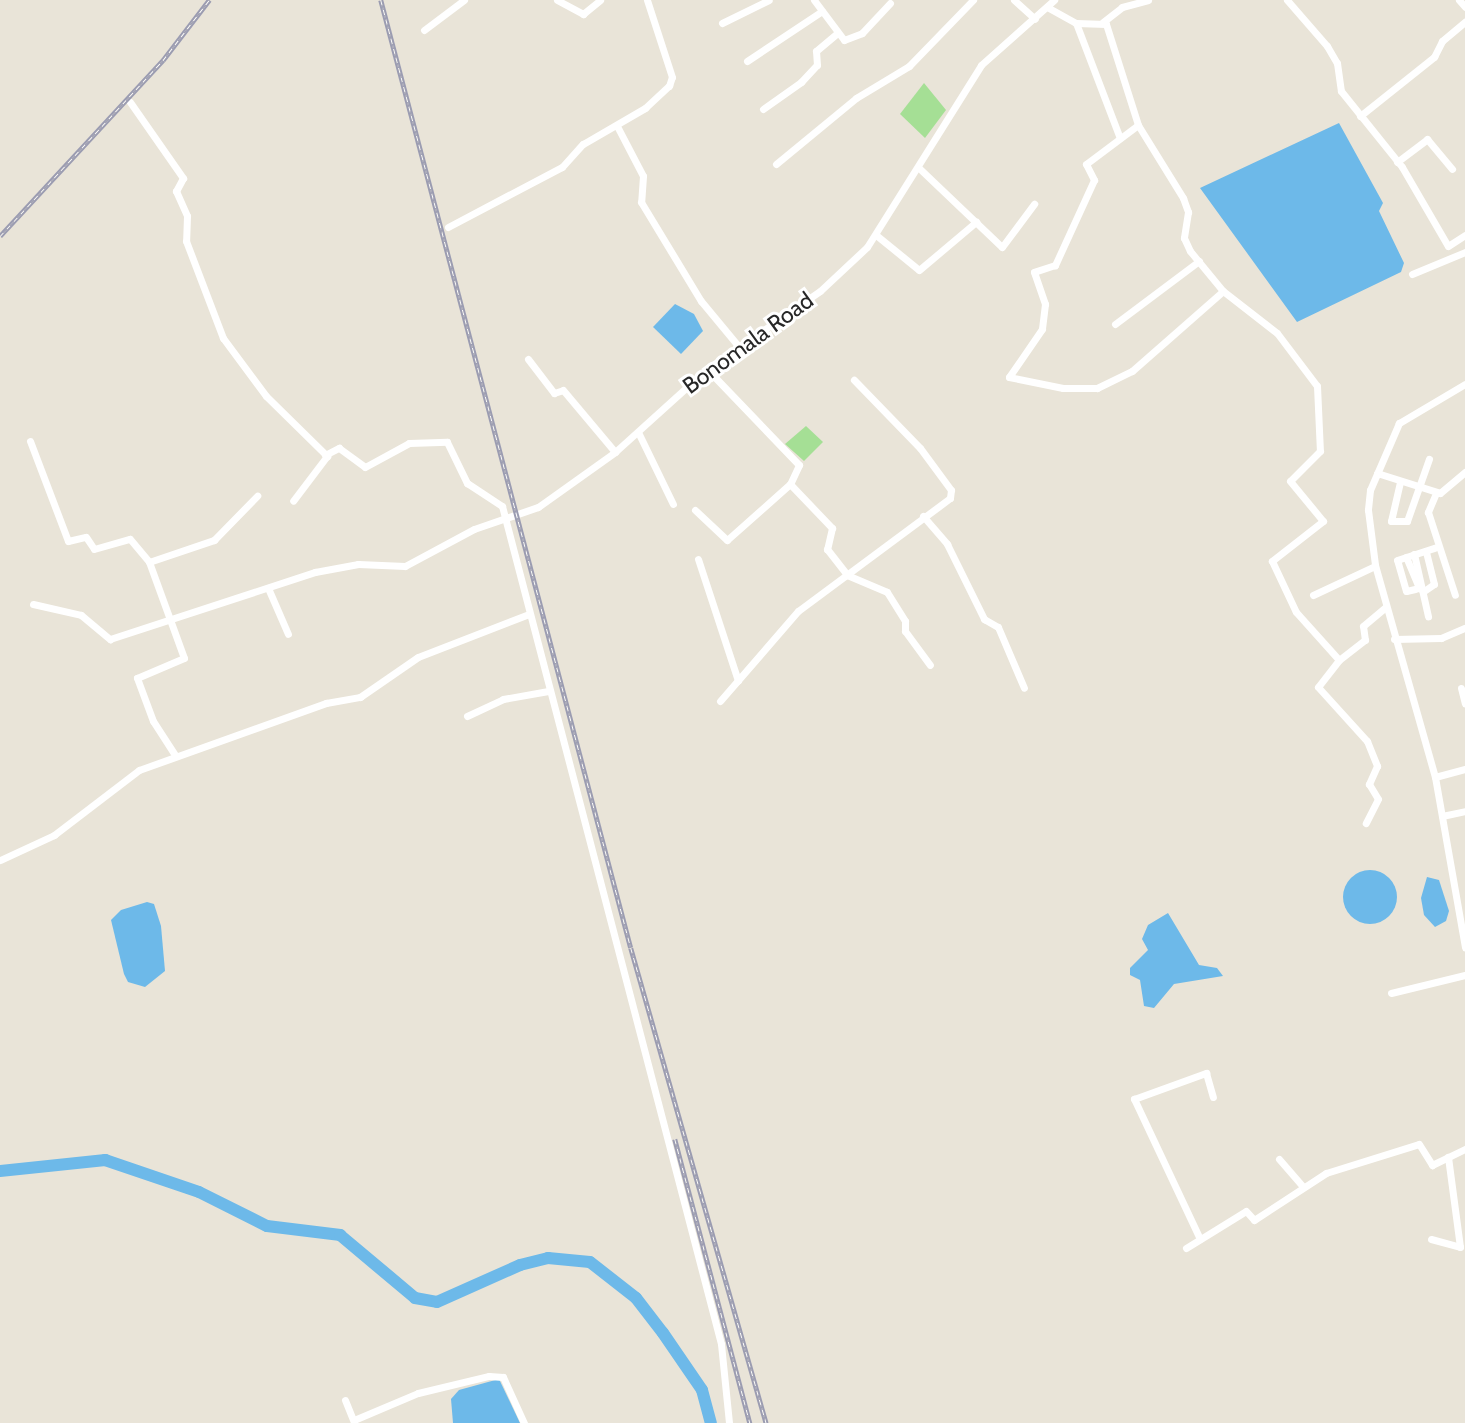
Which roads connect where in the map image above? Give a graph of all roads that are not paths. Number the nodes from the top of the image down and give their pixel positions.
1 (464, 0) edge
2 (557, 0) edge
3 (600, 0) edge
4 (647, 0) edge
5 (769, 0) edge
6 (814, 0) edge
7 (973, 0) edge
8 (1014, 0) edge
9 (1054, 0) edge
10 (1148, 0) edge
11 (1287, 0) edge
12 (1459, 0) edge
13 (890, 2) dead end
14 (1047, 7) junction
15 (1465, 7) edge
16 (822, 11) junction
17 (1035, 19) junction
18 (1103, 22) junction
19 (1465, 22) edge
20 (722, 23) dead end
21 (1076, 23) junction
22 (424, 30) dead end
23 (836, 34) junction
24 (747, 61) dead end
25 (130, 102) dead end
26 (763, 109) dead end
27 (1360, 116) junction
28 (1138, 125) junction
29 (617, 126) junction
30 (1121, 138) junction
31 (1397, 162) junction
32 (776, 164) dead end
33 (919, 169) junction
34 (1452, 169) dead end
35 (1034, 204) dead end
36 (976, 222) junction
37 (448, 227) dead end
38 (876, 235) junction
39 (1465, 235) edge
40 (1465, 252) edge
41 (1199, 261) junction
42 (1412, 274) dead end
43 (1223, 291) junction
44 (1115, 324) dead end
45 (740, 348) junction
46 (528, 359) dead end
47 (707, 369) junction
48 (854, 380) dead end
49 (1465, 384) edge
50 (638, 432) junction
51 (30, 441) dead end
52 (615, 452) junction
53 (326, 454) junction
54 (1429, 459) dead end
55 (1465, 472) edge
56 (1377, 473) junction
57 (1400, 482) junction
58 (790, 484) junction
59 (1417, 486) junction
60 (1436, 493) junction
61 (257, 496) dead end
62 (293, 500) dead end
63 (673, 504) dead end
64 (695, 510) dead end
65 (506, 516) junction
66 (923, 516) junction
67 (1436, 548) junction
68 (1426, 551) junction
69 (1410, 555) junction
70 (698, 559) dead end
71 (149, 562) junction
72 (1375, 566) junction
73 (1446, 573) junction
74 (847, 575) junction
75 (1434, 584) junction
76 (268, 588) junction
77 (1421, 589) junction
78 (1455, 595) dead end
79 (1313, 596) dead end
80 (33, 604) dead end
81 (1386, 607) junction
82 (529, 614) junction
83 (1428, 616) dead end
84 (171, 620) junction
85 (1465, 628) edge
86 (288, 634) dead end
87 (1394, 639) junction
88 (1339, 660) junction
89 (930, 665) dead end
90 (738, 681) junction
91 (1024, 688) dead end
92 (1461, 688) dead end
93 (548, 691) junction
94 (720, 701) dead end
95 (1465, 704) edge
96 (467, 716) dead end
97 (175, 755) junction
98 (1465, 769) edge
99 (1434, 777) junction
100 (1465, 811) edge
101 (1442, 816) junction
102 (1366, 823) dead end
103 (0, 860) edge
104 (1465, 947) edge
105 (1465, 975) edge
106 (1391, 993) dead end
107 (1213, 1097) dead end
108 (1465, 1149) edge
109 (1448, 1157) junction
110 (1279, 1159) dead end
111 (1303, 1186) junction
112 (1200, 1239) junction
113 (1431, 1239) dead end
114 (1186, 1248) dead end
115 (345, 1400) dead end
116 (354, 1421) edge
117 (524, 1423) edge
118 (729, 1423) edge

1 - 22 street
2 - 3 street
4 - 29 street
5 - 20 street
6 - 16 street
7 - 32 street
8 - 17 street
9 - 14 street, Bonomala Road
10 - 18 street
11 - 27 street
12 - 15 street
13 - 23 street
14 - 17 street, Bonomala Road
14 - 21 street
16 - 23 street
16 - 24 street
17 - 33 street, Bonomala Road
18 - 21 street
18 - 28 street
19 - 27 street
21 - 30 street
23 - 26 street
25 - 53 street
27 - 31 street
28 - 30 street
28 - 41 street
29 - 37 street
29 - 45 street
30 - 43 street
31 - 34 street
31 - 39 street
33 - 36 street
33 - 38 street, Bonomala Road
35 - 36 street
36 - 38 street
38 - 45 street, Bonomala Road
40 - 42 street
41 - 43 street
41 - 44 street
43 - 88 street
45 - 47 street, Bonomala Road
46 - 52 street
47 - 50 street, Bonomala Road
47 - 58 street
48 - 66 street
49 - 56 street
50 - 52 street, Bonomala Road
50 - 63 street
51 - 71 street
52 - 65 street, Bonomala Road
53 - 62 street
53 - 65 street
54 - 59 street
55 - 60 street
56 - 57 street
56 - 72 street
57 - 59 street
57 - 59 street
58 - 64 street
58 - 74 street
59 - 60 street
60 - 67 street
61 - 71 street
65 - 76 street, Bonomala Road
65 - 82 street
66 - 74 street
66 - 91 street
67 - 68 street
67 - 73 street
68 - 69 street
68 - 75 street
69 - 77 street
69 - 77 street
70 - 90 street
71 - 84 street
72 - 79 street
72 - 81 street
73 - 75 street
73 - 78 street
74 - 89 street
74 - 90 street
75 - 77 street
76 - 84 street, Bonomala Road
76 - 86 street
77 - 83 street
80 - 84 street, Bonomala Road
81 - 87 street
81 - 88 street
82 - 93 street
82 - 97 street
84 - 97 street
85 - 87 street
87 - 99 street
88 - 102 street
90 - 94 street
92 - 95 street
93 - 96 street
93 - 118 street
97 - 103 street
98 - 99 street
99 - 101 street
100 - 101 street
101 - 104 street
105 - 106 street
107 - 112 street
108 - 109 street
109 - 111 street
109 - 113 street
110 - 111 street
111 - 112 street
112 - 114 street
115 - 116 street
116 - 117 street

